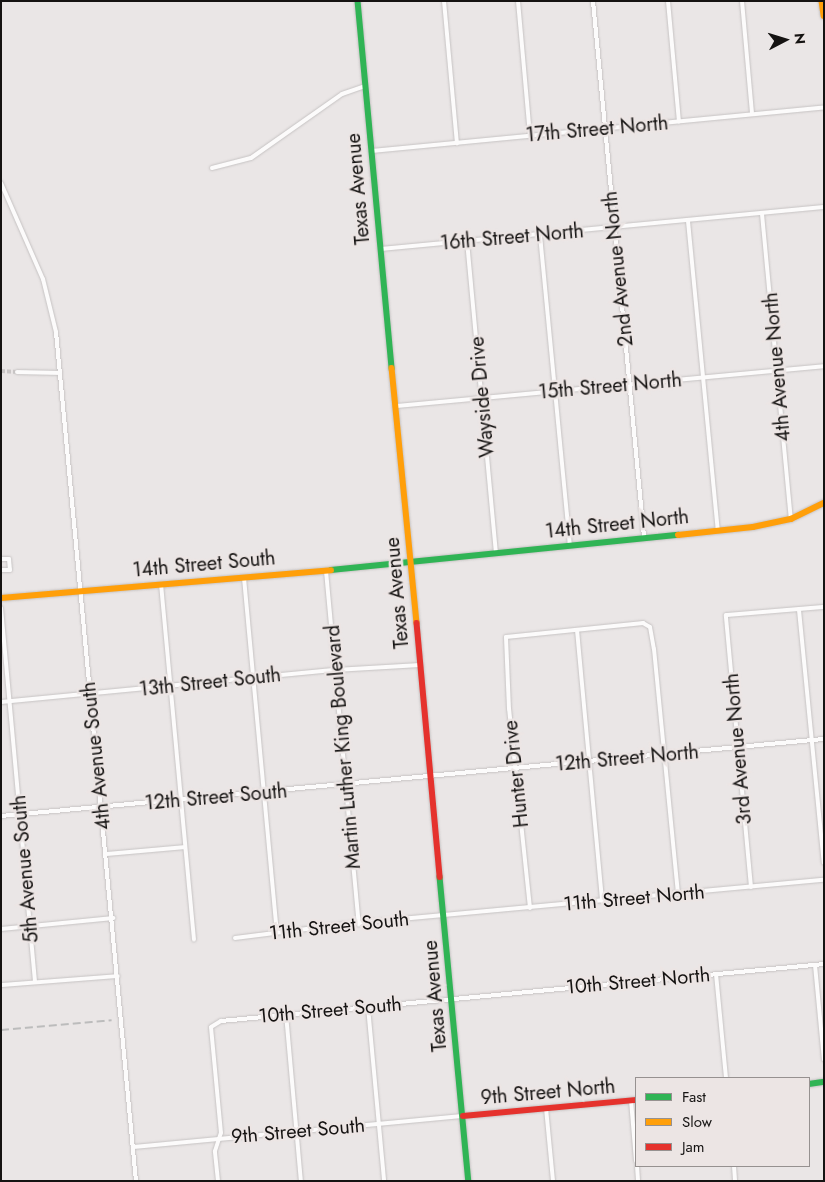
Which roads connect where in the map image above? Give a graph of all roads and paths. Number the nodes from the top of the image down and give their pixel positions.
1 (358, 1) edge
2 (444, 1) edge
3 (518, 1) edge
4 (593, 1) edge
5 (668, 1) edge
6 (742, 1) edge
7 (822, 1) edge
8 (824, 16) edge
9 (365, 86) junction
10 (824, 107) edge
11 (752, 113) junction
12 (679, 122) junction
13 (605, 129) junction
14 (530, 136) junction
15 (457, 143) junction
16 (371, 151) junction
17 (212, 168) dead end
18 (1, 183) edge
19 (824, 207) edge
20 (762, 214) junction
21 (688, 221) junction
22 (614, 228) junction
23 (540, 235) junction
24 (467, 241) junction
25 (380, 249) junction
26 (824, 366) edge
27 (777, 370) junction
28 (16, 372) tunnel mouth
29 (60, 373) junction
30 (703, 377) junction
31 (630, 384) junction
32 (556, 391) junction
33 (482, 398) junction
34 (396, 406) junction
35 (824, 503) edge
36 (791, 519) junction
37 (718, 531) junction
38 (644, 537) junction
39 (570, 544) junction
40 (496, 553) junction
41 (1, 559) edge
42 (410, 562) junction
43 (1, 570) edge
44 (326, 571) junction
45 (244, 578) junction
46 (161, 584) junction
47 (80, 591) junction
48 (1, 598) edge
49 (1, 608) edge
50 (824, 608) edge
51 (800, 610) junction
52 (577, 630) junction
53 (420, 665) junction
54 (335, 670) junction
55 (253, 678) junction
56 (170, 686) junction
57 (90, 694) junction
58 (1, 702) edge
59 (10, 702) junction
60 (824, 739) edge
61 (812, 740) junction
62 (738, 747) junction
63 (664, 754) junction
64 (589, 761) junction
65 (515, 768) junction
66 (430, 776) junction
67 (346, 784) junction
68 (264, 792) junction
69 (181, 800) junction
70 (102, 807) junction
71 (20, 815) junction
72 (1, 816) edge
73 (184, 847) junction
74 (106, 854) junction
75 (824, 863) edge
76 (824, 880) edge
77 (751, 887) junction
78 (678, 894) junction
79 (602, 901) junction
80 (530, 908) junction
81 (444, 916) junction
82 (113, 918) junction
83 (359, 924) junction
84 (30, 926) junction
85 (1, 929) edge
86 (277, 931) junction
87 (235, 938) dead end
88 (194, 939) dead end
89 (815, 964) junction
90 (824, 964) edge
91 (716, 974) junction
92 (118, 976) junction
93 (35, 982) junction
94 (1, 985) edge
95 (452, 999) junction
96 (368, 1007) junction
97 (286, 1014) junction
98 (824, 1060) edge
99 (726, 1077) edge
100 (824, 1082) edge
101 (810, 1084) edge
102 (633, 1100) edge
103 (546, 1108) junction
104 (463, 1116) junction
105 (378, 1124) junction
106 (297, 1131) junction
107 (219, 1139) junction
108 (635, 1141) edge
109 (133, 1147) junction
110 (637, 1167) edge
111 (734, 1167) edge
112 (136, 1181) edge
113 (218, 1181) edge
114 (301, 1181) edge
115 (384, 1181) edge
116 (469, 1181) edge
117 (553, 1181) edge
118 (638, 1181) edge
119 (735, 1181) edge

1 - 9 main road, Texas Avenue
2 - 15 street
3 - 14 street
4 - 13 street, 2nd Avenue North
5 - 12 street
6 - 11 street
7 - 8 main road
9 - 16 main road, Texas Avenue
9 - 17 street
10 - 11 street, 17th Street North
11 - 12 street, 17th Street North
12 - 13 street, 17th Street North
13 - 14 street, 17th Street North
13 - 22 street, 2nd Avenue North
14 - 15 street, 17th Street North
15 - 16 street, 17th Street North
16 - 25 main road, Texas Avenue
18 - 29 street, 4th Avenue South
19 - 20 street, 16th Street North
20 - 21 street, 16th Street North
20 - 27 street, 4th Avenue North
21 - 22 street, 16th Street North
21 - 30 street
22 - 23 street, 16th Street North
22 - 31 street, 2nd Avenue North
23 - 24 street, 16th Street North
23 - 32 street
24 - 25 street, 16th Street North
24 - 33 street, Wayside Drive
25 - 34 main road, Texas Avenue
26 - 27 street, 15th Street North
27 - 30 street, 15th Street North
27 - 36 street, 4th Avenue North
28 - 29 street
29 - 47 street, 4th Avenue South
30 - 31 street, 15th Street North
30 - 37 street
31 - 32 street, 15th Street North
31 - 38 street, 2nd Avenue North
32 - 33 street, 15th Street North
32 - 39 street
33 - 34 street, 15th Street North
33 - 40 street, Wayside Drive
34 - 42 main road, Texas Avenue
35 - 36 main road, 14th Street North
36 - 37 main road, 14th Street North
37 - 38 main road, 14th Street North
38 - 39 main road, 14th Street North
39 - 40 main road, 14th Street North
40 - 42 main road, 14th Street North
41 - 43 street
42 - 44 main road, 14th Street South
42 - 53 main road, Texas Avenue
44 - 45 main road, 14th Street South
44 - 54 street, Martin Luther King Boulevard
45 - 46 main road, 14th Street South
45 - 55 street
46 - 47 main road, 14th Street South
46 - 56 street
47 - 48 main road, 14th Street South
47 - 57 street, 4th Avenue South
49 - 59 street, 5th Avenue South
50 - 51 street
51 - 61 street
51 - 62 street, 3rd Avenue North
52 - 63 street
52 - 64 street
52 - 65 street, Hunter Drive
53 - 54 street, 13th Street South
53 - 66 main road, Texas Avenue
54 - 55 street, 13th Street South
54 - 67 street, Martin Luther King Boulevard
55 - 56 street, 13th Street South
55 - 68 street
56 - 57 street, 13th Street South
56 - 69 street
57 - 59 street, 13th Street South
57 - 70 street, 4th Avenue South
58 - 59 street, 13th Street South
59 - 71 street, 5th Avenue South
60 - 61 street, 12th Street North
61 - 62 street, 12th Street North
61 - 75 street
62 - 63 street, 12th Street North
62 - 77 street, 3rd Avenue North
63 - 64 street, 12th Street North
63 - 78 street
64 - 65 street, 12th Street North
64 - 79 street
65 - 66 street, 12th Street North
65 - 80 street, Hunter Drive
66 - 67 street, 12th Street South
66 - 81 main road, Texas Avenue
67 - 68 street, 12th Street South
67 - 83 street, Martin Luther King Boulevard
68 - 69 street, 12th Street South
68 - 86 street
69 - 70 street, 12th Street South
69 - 73 street
70 - 71 street, 12th Street South
70 - 74 street, 4th Avenue South
71 - 72 street, 12th Street South
71 - 84 street, 5th Avenue South
73 - 74 street
73 - 88 street
74 - 82 street, 4th Avenue South
76 - 77 street, 11th Street North
77 - 78 street, 11th Street North
78 - 79 street, 11th Street North
79 - 80 street, 11th Street North
80 - 81 street, 11th Street North
81 - 83 street, 11th Street South
81 - 95 main road, Texas Avenue
82 - 84 street
82 - 92 street, 4th Avenue South
83 - 86 street, 11th Street South
84 - 85 street
84 - 93 street, 5th Avenue South
86 - 87 street, 11th Street South
89 - 90 street, 10th Street North
89 - 91 street, 10th Street North
89 - 98 street
91 - 95 street, 10th Street North
91 - 99 street
92 - 93 street
92 - 109 street, 4th Avenue South
93 - 94 street
95 - 96 street, 10th Street South
95 - 104 main road, Texas Avenue
96 - 97 street, 10th Street South
96 - 105 street
97 - 106 street
97 - 107 street, 10th Street South
100 - 101 main road
102 - 103 main road, 9th Street North
102 - 108 street
103 - 104 main road, 9th Street North
103 - 117 street
104 - 105 street, 9th Street South
104 - 116 main road, Texas Avenue
105 - 106 street, 9th Street South
105 - 115 street
106 - 107 street, 9th Street South
106 - 114 street
107 - 109 street, 9th Street South
107 - 113 street
109 - 112 street, 4th Avenue South
110 - 118 street
111 - 119 street

